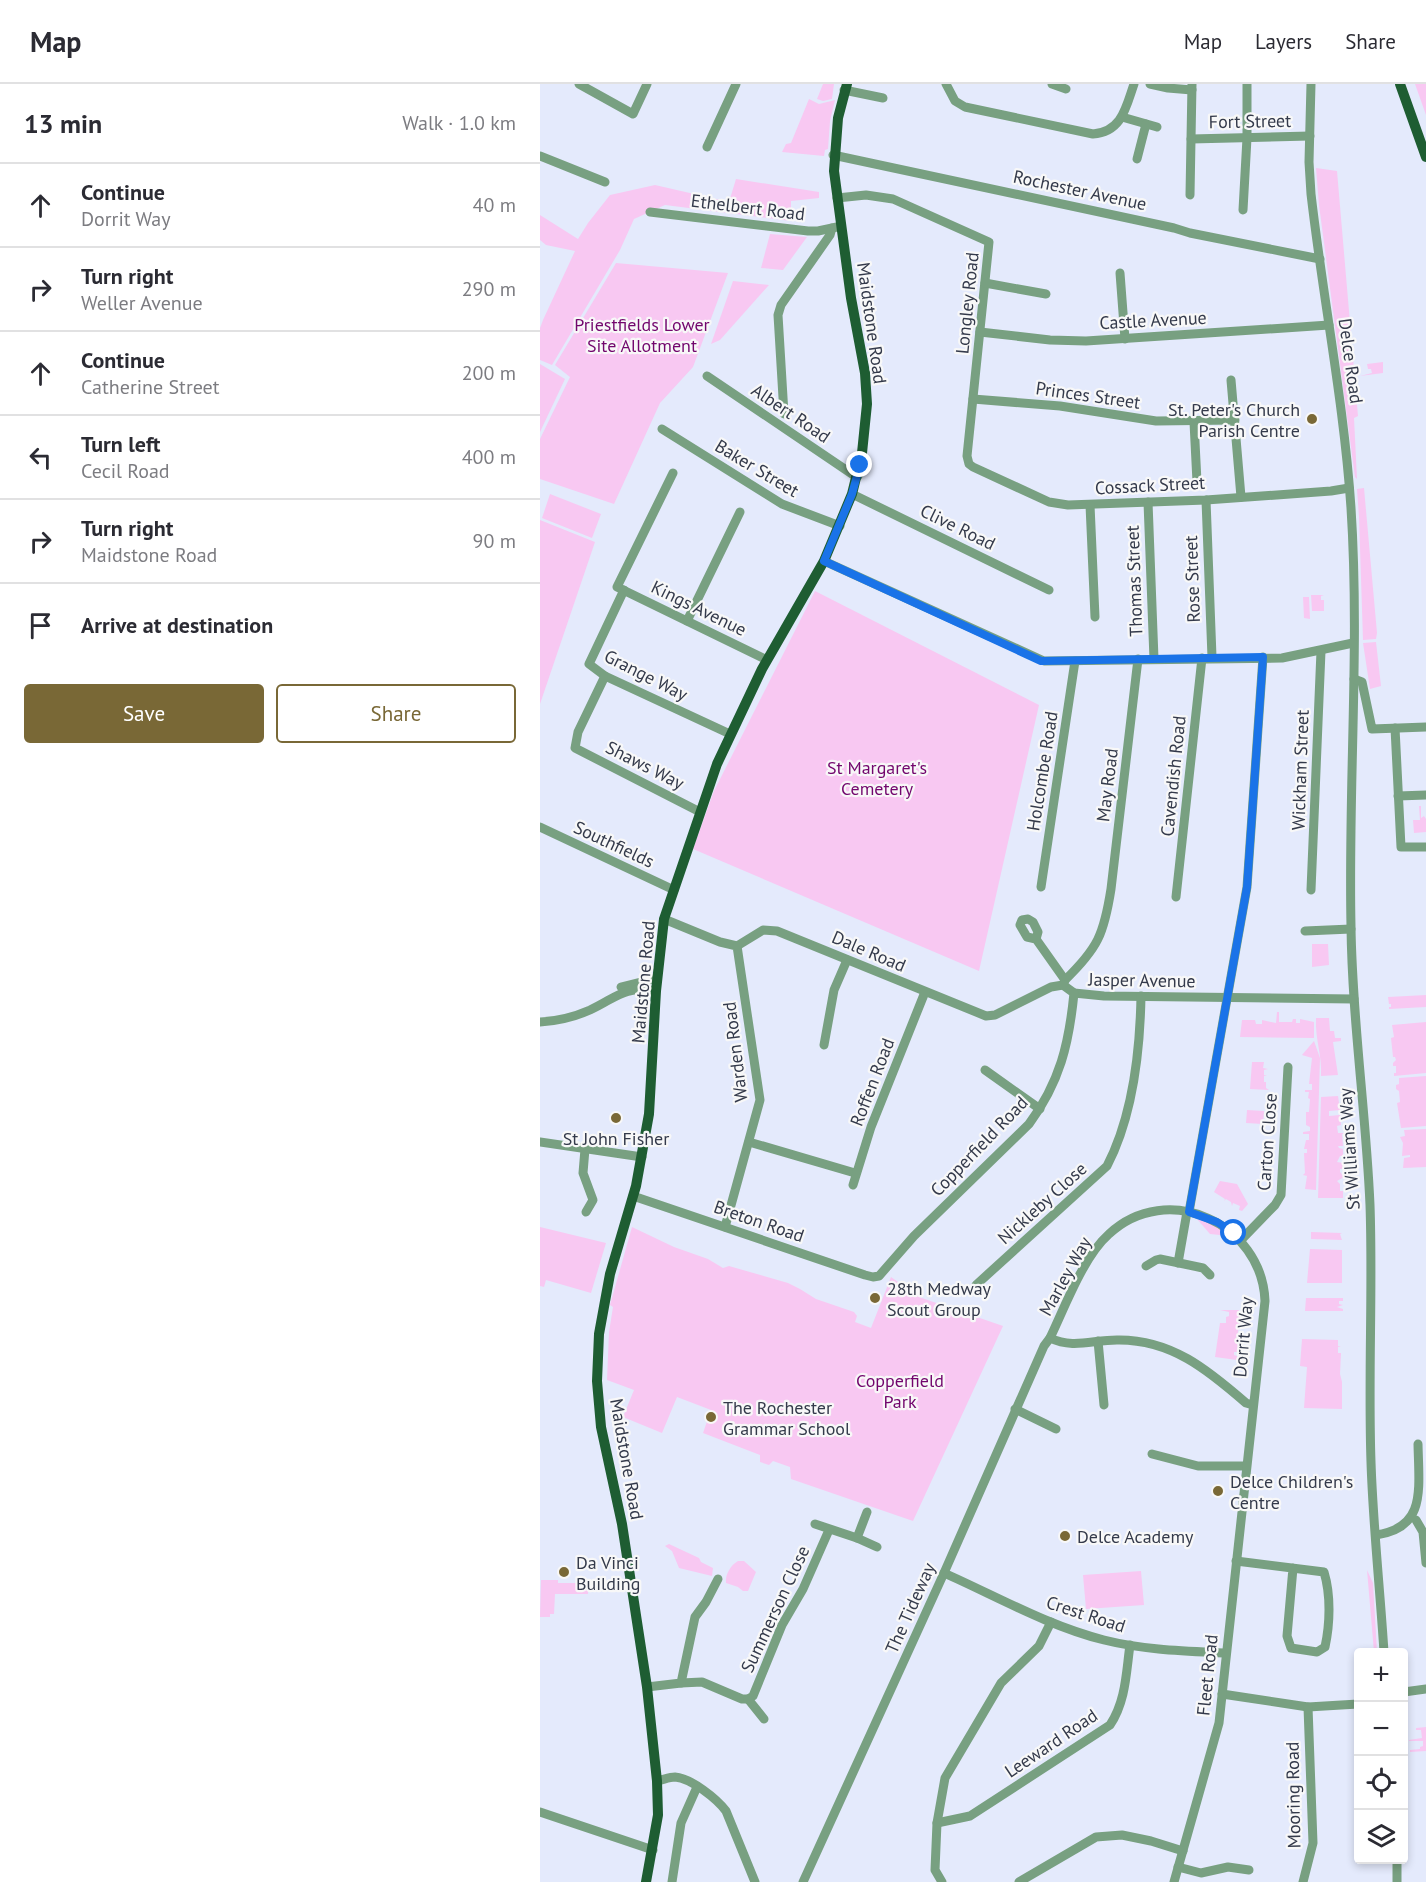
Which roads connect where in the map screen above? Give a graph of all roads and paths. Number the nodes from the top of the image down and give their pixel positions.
1 (579, 84) edge
2 (647, 84) edge
3 (736, 84) edge
4 (946, 84) edge
5 (1052, 84) edge
6 (1134, 84) edge
7 (1150, 84) edge
8 (1247, 84) edge
9 (1311, 84) edge
10 (1400, 84) edge
11 (845, 87) edge
12 (1192, 87) edge
13 (1066, 89) dead end
14 (883, 98) dead end
15 (1122, 117) junction
16 (1146, 124) junction
17 (1157, 127) dead end
18 (1310, 136) junction
19 (1247, 138) junction
20 (1191, 139) junction
21 (707, 147) dead end
22 (833, 155) junction
23 (540, 156) edge
24 (1426, 157) edge
25 (1137, 159) dead end
26 (605, 182) dead end
27 (1190, 195) dead end
28 (837, 198) junction
29 (1243, 210) dead end
30 (650, 212) dead end
31 (837, 227) junction
32 (1320, 260) junction
33 (1120, 273) dead end
34 (985, 283) junction
35 (1046, 294) dead end
36 (1329, 325) junction
37 (980, 332) junction
38 (1125, 339) junction
39 (707, 376) dead end
40 (1231, 380) dead end
41 (974, 399) junction
42 (784, 414) dead end
43 (1235, 420) junction
44 (1194, 422) junction
45 (662, 429) dead end
46 (967, 456) joint
47 (673, 473) dead end
48 (858, 476) junction
49 (1197, 482) dead end
50 (1349, 488) junction
51 (852, 494) junction
52 (1241, 497) junction
53 (1206, 500) junction
54 (1148, 502) junction
55 (1090, 505) junction
56 (740, 512) dead end
57 (840, 526) junction
58 (824, 561) junction
59 (620, 588) junction
60 (1049, 590) dead end
61 (1095, 617) dead end
62 (687, 621) junction
63 (1353, 643) junction
64 (1321, 651) junction
65 (1263, 657) junction
66 (1207, 658) junction
67 (1138, 659) junction
68 (1154, 659) junction
69 (767, 660) junction
70 (1075, 661) junction
71 (605, 676) junction
72 (1354, 679) junction
73 (1426, 727) edge
74 (1395, 728) junction
75 (730, 734) junction
76 (1426, 795) edge
77 (1398, 796) junction
78 (700, 812) junction
79 (540, 827) edge
80 (1426, 847) edge
81 (1041, 887) dead end
82 (674, 890) junction
83 (1311, 890) dead end
84 (1176, 897) dead end
85 (664, 919) junction
86 (1351, 929) junction
87 (1305, 931) dead end
88 (1036, 939) dead end
89 (737, 946) junction
90 (847, 960) junction
91 (657, 978) junction
92 (1064, 982) junction
93 (656, 992) junction
94 (925, 992) junction
95 (1074, 993) junction
96 (614, 995) junction
97 (1141, 996) junction
98 (1226, 998) junction
99 (1354, 999) junction
100 (540, 1022) edge
101 (824, 1045) dead end
102 (1288, 1067) dead end
103 (985, 1070) dead end
104 (1040, 1109) junction
105 (540, 1142) edge
106 (749, 1142) junction
107 (585, 1149) junction
108 (642, 1157) junction
109 (855, 1173) junction
110 (853, 1185) dead end
111 (633, 1196) junction
112 (586, 1212) dead end
113 (1188, 1212) junction
114 (726, 1227) junction
115 (1241, 1240) junction
116 (1178, 1263) junction
117 (1146, 1266) dead end
118 (1210, 1275) dead end
119 (873, 1277) joint
120 (976, 1285) dead end
121 (1098, 1341) junction
122 (1047, 1342) junction
123 (1104, 1405) dead end
124 (1253, 1405) junction
125 (1015, 1409) junction
126 (1056, 1429) dead end
127 (1418, 1444) dead end
128 (1152, 1454) dead end
129 (1422, 1464) edge
130 (1246, 1466) junction
131 (867, 1512) dead end
132 (1416, 1520) junction
133 (815, 1524) dead end
134 (829, 1530) junction
135 (1376, 1535) junction
136 (857, 1538) junction
137 (877, 1547) dead end
138 (1236, 1561) junction
139 (1426, 1563) edge
140 (1293, 1568) junction
141 (944, 1573) junction
142 (718, 1579) dead end
143 (1052, 1622) junction
144 (1130, 1646) junction
145 (1384, 1648) edge
146 (1226, 1653) junction
147 (681, 1683) junction
148 (646, 1687) junction
149 (1426, 1689) edge
150 (1408, 1691) edge
151 (1222, 1694) junction
152 (748, 1700) junction
153 (1354, 1704) edge
154 (1308, 1707) junction
155 (764, 1719) dead end
156 (657, 1781) junction
157 (697, 1787) junction
158 (540, 1812) edge
159 (936, 1823) junction
160 (652, 1850) junction
161 (1183, 1851) junction
162 (1178, 1867) junction
163 (1249, 1870) dead end
164 (1398, 1877) edge
165 (1032, 1878) edge
166 (646, 1882) edge
167 (672, 1882) edge
168 (755, 1882) edge
169 (803, 1882) edge
170 (942, 1882) edge
171 (1019, 1882) edge
172 (1173, 1882) edge
173 (1303, 1882) edge
174 (1402, 1882) edge

1 - 2 street
3 - 21 street
4 - 15 street
5 - 13 street
6 - 15 street
7 - 12 street
8 - 19 street
9 - 18 street, Delce Road
10 - 24 main road
11 - 14 street
11 - 22 main road, Maidstone Road
12 - 20 street
15 - 16 street
16 - 17 street
16 - 25 street
18 - 19 street, Fort Street
18 - 32 street, Delce Road
19 - 20 street, Fort Street
19 - 29 street
20 - 27 street
22 - 28 main road, Maidstone Road
22 - 32 street, Rochester Avenue
23 - 26 street
28 - 31 main road, Maidstone Road
28 - 34 street, Longley Road
30 - 31 street, Ethelbert Road
31 - 42 street
31 - 48 main road, Maidstone Road
32 - 36 street, Delce Road
33 - 38 street
34 - 35 street
34 - 37 street, Longley Road
36 - 38 street, Castle Avenue
36 - 50 street, Delce Road
37 - 38 street, Castle Avenue
37 - 41 street, Longley Road
39 - 48 street, Albert Road
40 - 43 street
41 - 44 street, Princes Street
41 - 46 street, Longley Road
43 - 44 street, Princes Street
43 - 52 street
44 - 49 street
45 - 57 street, Baker Street
46 - 55 street, Cossack Street
47 - 59 street
48 - 51 main road, Maidstone Road
50 - 52 street, Cossack Street
50 - 63 street, Delce Road
51 - 57 main road, Maidstone Road
51 - 60 street, Clive Road
52 - 53 street, Cossack Street
53 - 54 street, Cossack Street
53 - 66 street, Rose Street
54 - 55 street, Cossack Street
54 - 68 street, Thomas Street
55 - 61 street
56 - 62 street
57 - 58 main road, Maidstone Road
58 - 69 main road, Maidstone Road
58 - 70 street
59 - 62 street, Kings Avenue
59 - 71 street, Grange Way
62 - 69 street, Kings Avenue
63 - 64 street
63 - 72 street, St Williams Way
64 - 65 street
64 - 83 street, Wickham Street
65 - 66 street
65 - 98 street
66 - 68 street
66 - 84 street, Cavendish Road
67 - 68 street
67 - 70 street
67 - 92 street, May Road
69 - 75 main road, Maidstone Road
70 - 81 street, Holcombe Road
71 - 75 street, Grange Way
71 - 78 street, Shaws Way
72 - 74 street
72 - 86 street, St Williams Way
73 - 74 street
74 - 77 street
75 - 78 main road, Maidstone Road
76 - 77 street
77 - 80 street
78 - 82 main road, Maidstone Road
79 - 82 street, Southfields
82 - 85 main road, Maidstone Road
85 - 89 street
85 - 91 main road, Maidstone Road
86 - 87 street
86 - 99 street, St Williams Way
88 - 92 street
89 - 90 street, Dale Road
89 - 106 street, Warden Road
90 - 94 street, Dale Road
90 - 101 street
91 - 93 main road, Maidstone Road
91 - 96 street
92 - 94 street, Dale Road
92 - 95 street
93 - 96 street
93 - 108 main road, Maidstone Road
94 - 109 street, Roffen Road
95 - 97 street, Jasper Avenue
95 - 104 street, Copperfield Road
96 - 100 street
97 - 98 street, Jasper Avenue
97 - 120 street, Nickleby Close
98 - 99 street, Jasper Avenue
98 - 113 street
99 - 135 street, St Williams Way
102 - 115 street, Carton Close
103 - 104 street
104 - 119 street, Copperfield Road
105 - 107 street
106 - 109 street
106 - 114 street, Warden Road
107 - 108 street
107 - 112 street
108 - 111 main road, Maidstone Road
109 - 110 street, Roffen Road
111 - 114 street, Breton Road
111 - 148 main road, Maidstone Road
113 - 115 street, Dorrit Way
113 - 116 street
113 - 122 street, Marley Way
114 - 119 street, Breton Road
115 - 124 street, Dorrit Way
116 - 117 street
116 - 118 street
121 - 122 street
121 - 123 street
121 - 124 street
122 - 125 street, The Tideway
124 - 130 street, Dorrit Way
125 - 126 street
125 - 141 street, The Tideway
127 - 129 street
128 - 130 street
129 - 132 street
130 - 138 street, Fleet Road
131 - 136 street
132 - 135 street
132 - 139 street
133 - 134 street, Summerson Close
134 - 136 street, Summerson Close
134 - 152 street, Summerson Close
135 - 145 street, St Williams Way
136 - 137 street, Summerson Close
138 - 140 street
138 - 146 street, Fleet Road
140 - 140 street
141 - 143 street, Crest Road
141 - 169 street, The Tideway
142 - 147 street
143 - 144 street, Crest Road
143 - 159 street
144 - 146 street, Crest Road
144 - 159 street, Leeward Road
146 - 151 street, Fleet Road
147 - 148 street, Summerson Close
147 - 152 street, Summerson Close
148 - 156 main road, Maidstone Road
149 - 150 street
151 - 154 street
151 - 161 street, Fleet Road
152 - 155 street, Summerson Close
153 - 154 street
154 - 173 street, Mooring Road
156 - 157 street
156 - 160 main road, Maidstone Road
157 - 167 street
157 - 168 street
158 - 160 street
159 - 170 street
160 - 166 main road, Maidstone Road
161 - 162 street, Fleet Road
161 - 165 street
162 - 163 street
162 - 172 street, Fleet Road
164 - 174 street
165 - 171 street

